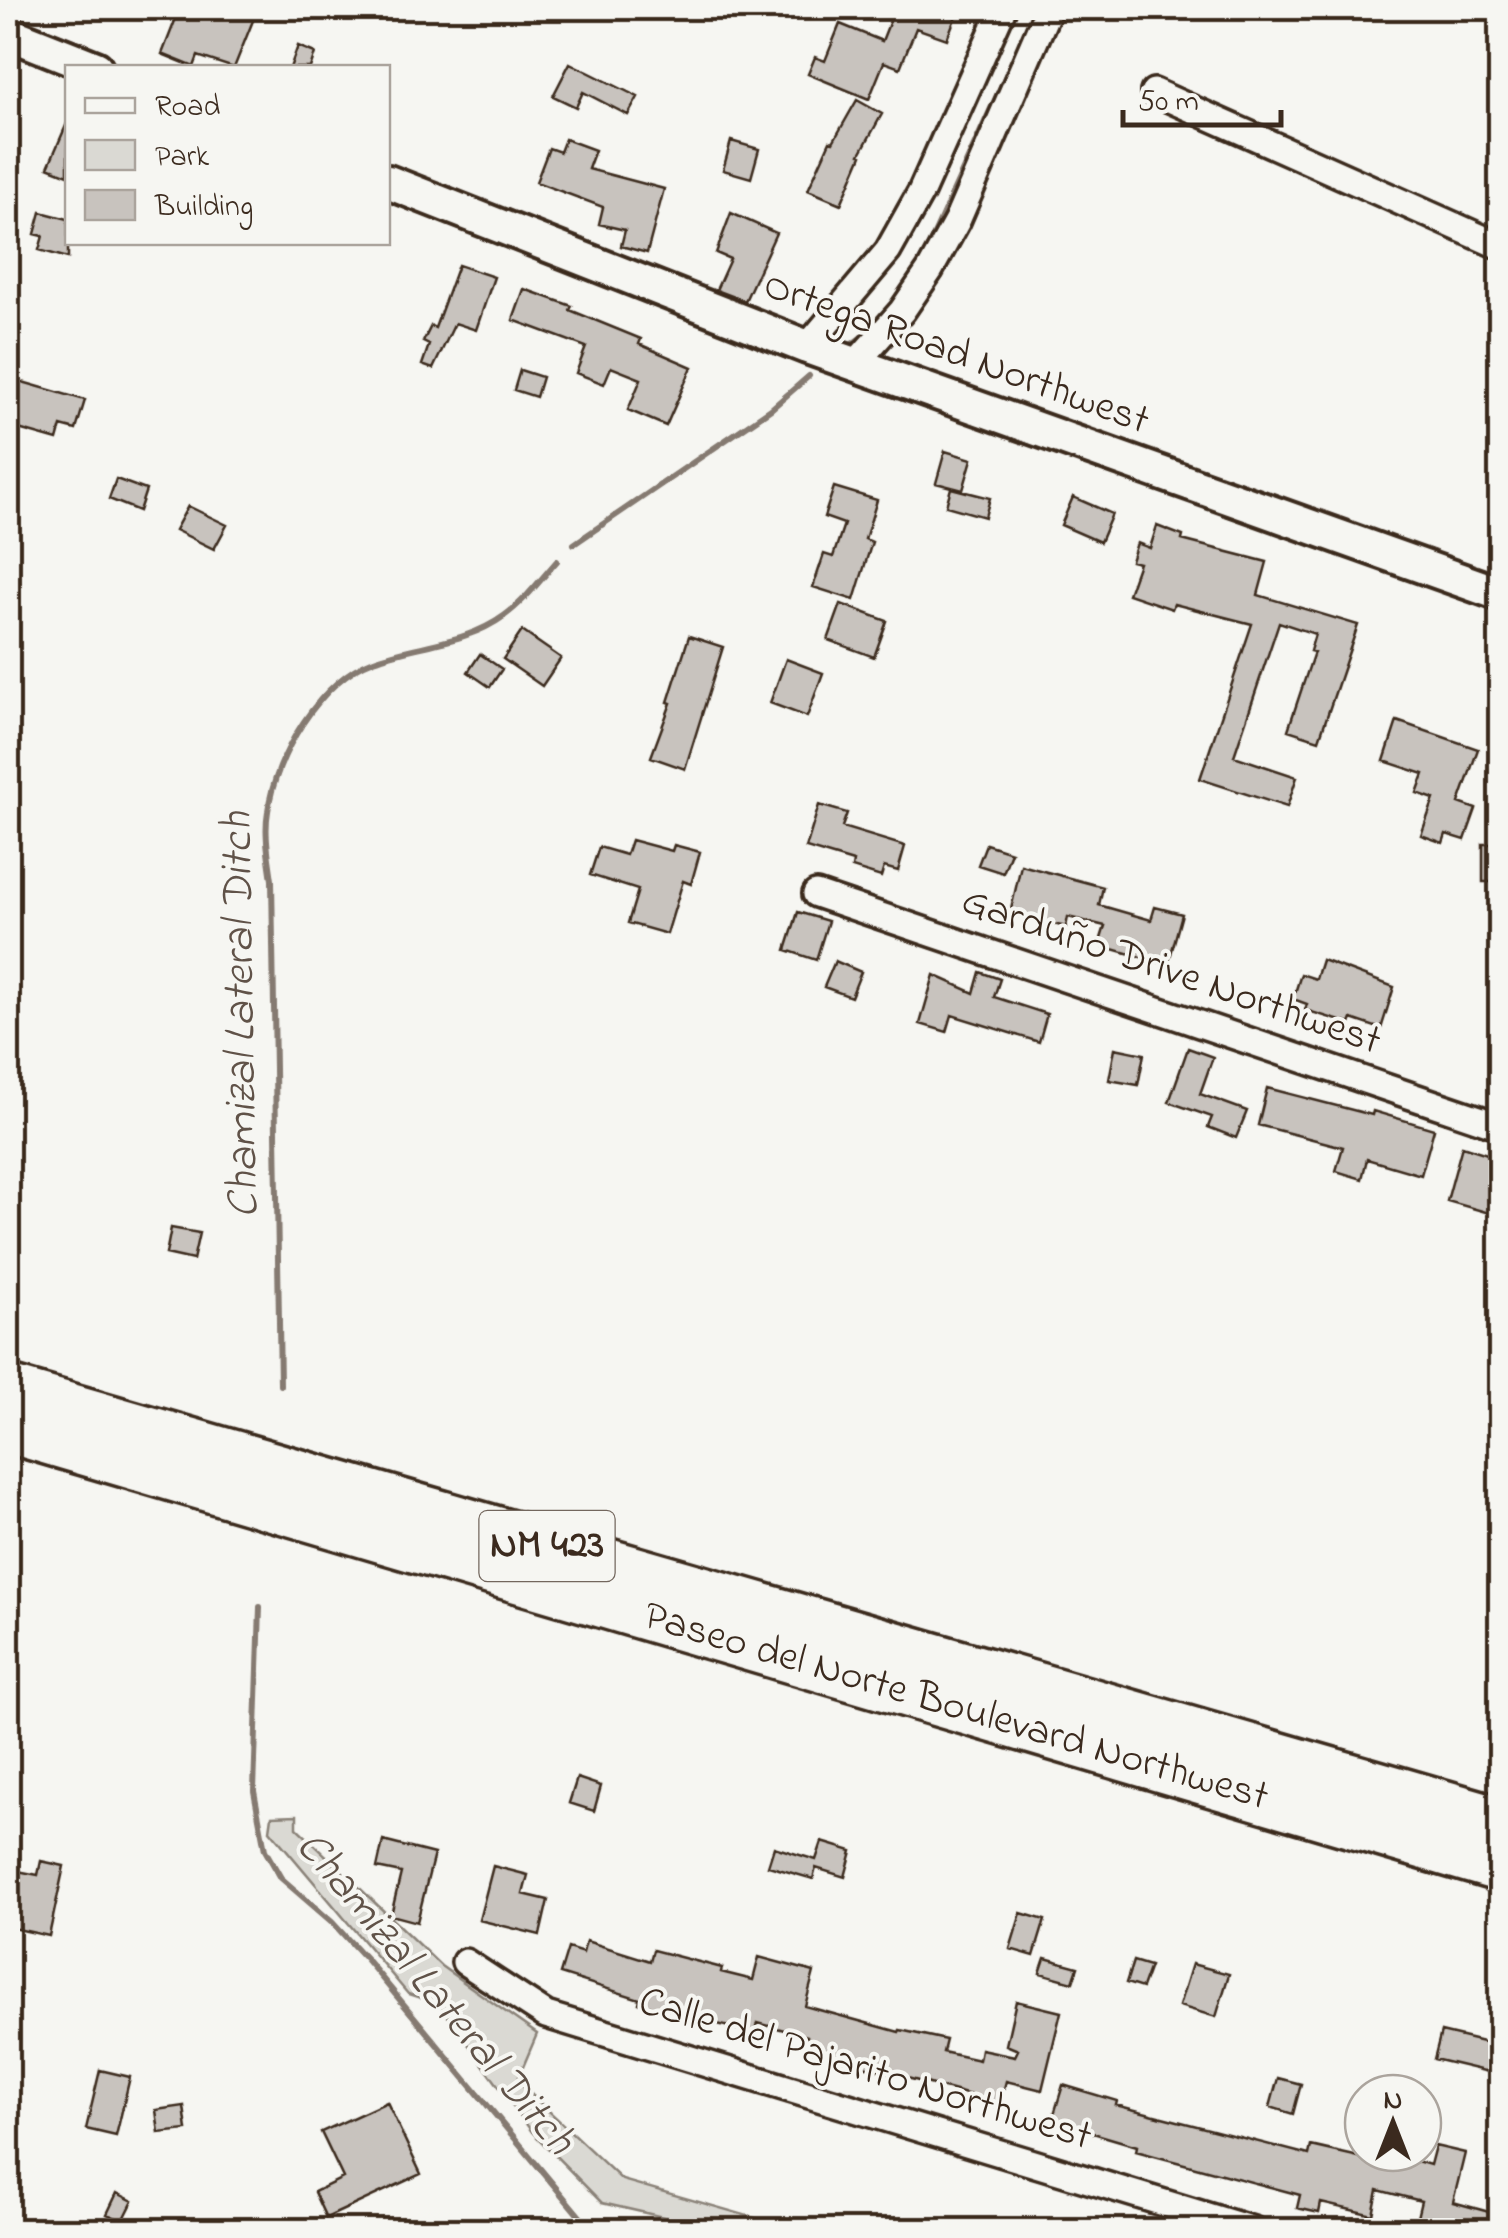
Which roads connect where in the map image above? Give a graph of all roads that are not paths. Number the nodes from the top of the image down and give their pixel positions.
1 (1003, 8) edge
2 (1050, 8) edge
3 (8, 33) edge
4 (88, 65) edge
5 (1154, 92) dead end
6 (390, 183) edge
7 (1500, 246) edge
8 (806, 347) junction
9 (855, 364) junction
10 (1500, 594) edge
11 (816, 894) dead end
12 (1500, 1126) edge
13 (8, 1390) edge
14 (8, 1428) edge
15 (1500, 1822) edge
16 (1500, 1866) edge
17 (465, 1962) dead end
18 (1254, 2230) edge

1 - 8 street
2 - 9 street
3 - 4 street
5 - 7 street
6 - 8 street, Ortega Road Northwest
8 - 9 street, Ortega Road Northwest
9 - 10 street, Ortega Road Northwest
11 - 12 street, Garduño Drive Northwest
13 - 15 highway, Paseo del Norte Boulevard Northwest / NM 423
14 - 16 highway, Paseo del Norte Boulevard Northwest / NM 423
17 - 18 street, Calle del Pajarito Northwest

